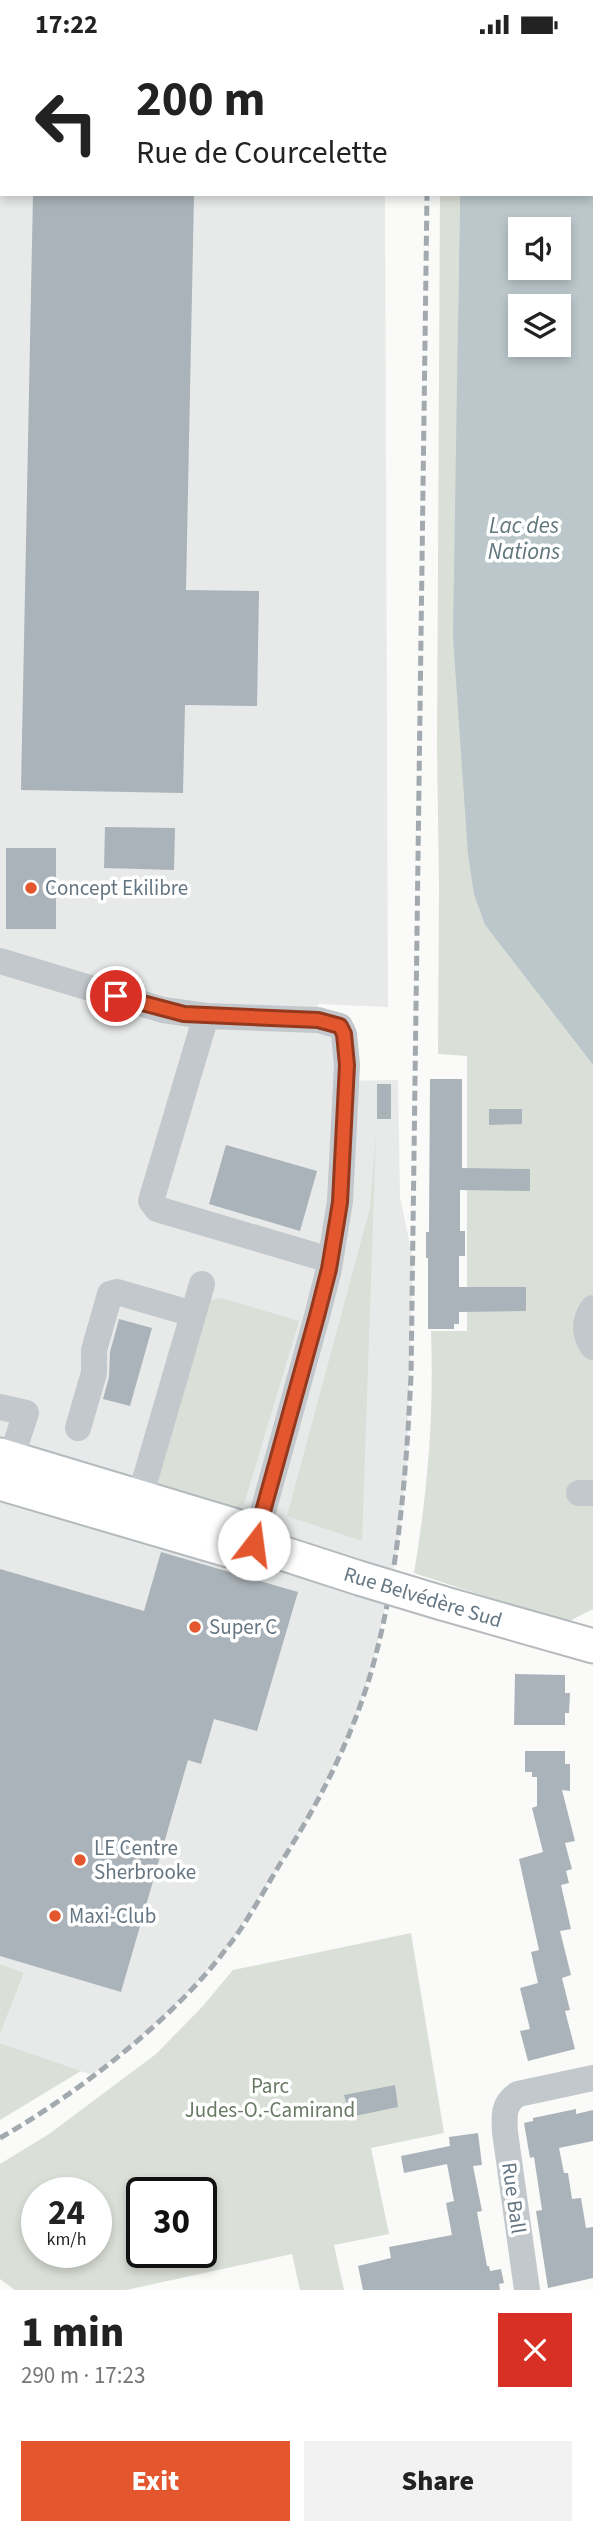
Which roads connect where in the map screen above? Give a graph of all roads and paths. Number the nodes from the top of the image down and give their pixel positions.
1 (0, 961) edge
2 (206, 1016) junction
3 (330, 1260) junction
4 (202, 1284) dead end
5 (593, 1308) edge
6 (193, 1314) junction
7 (593, 1347) edge
8 (0, 1407) edge
9 (78, 1428) dead end
10 (3, 1474) edge
11 (140, 1497) junction
12 (254, 1544) junction
13 (593, 1646) edge
14 (593, 2078) edge
15 (527, 2290) edge

1 - 2 street
2 - 3 street
2 - 3 street
3 - 12 street
4 - 6 street
5 - 7 street
6 - 9 street
6 - 11 street
8 - 10 street
10 - 11 main road, Rue Belvédère Sud
10 - 12 main road, Rue Belvédère Sud
11 - 12 main road, Rue Belvédère Sud
12 - 13 main road, Rue Belvédère Sud, bridge
14 - 15 street, Rue Ball

